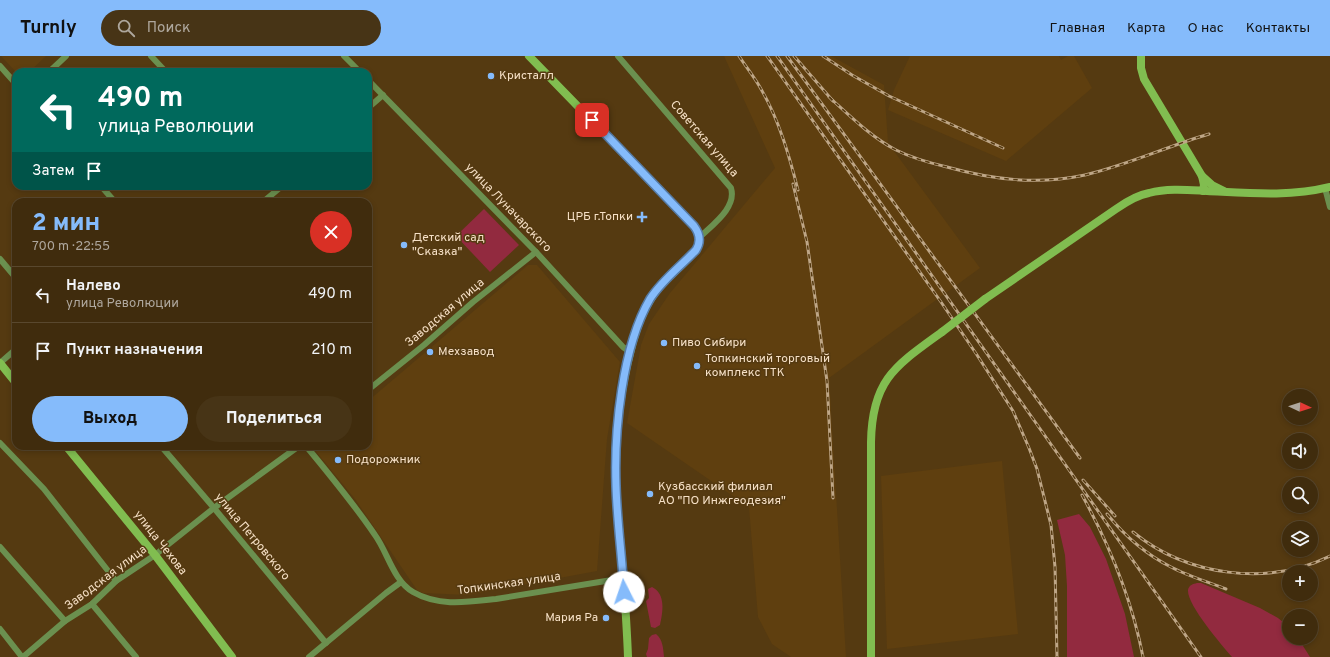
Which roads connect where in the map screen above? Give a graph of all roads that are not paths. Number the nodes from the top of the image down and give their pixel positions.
1 (66, 56) edge
2 (151, 56) edge
3 (344, 56) edge
4 (529, 56) edge
5 (618, 56) edge
6 (1141, 56) edge
7 (0, 66) edge
8 (53, 68) edge
9 (162, 68) edge
10 (356, 68) edge
11 (12, 80) edge
12 (372, 84) edge
13 (383, 95) junction
14 (372, 105) edge
15 (1202, 176) junction
16 (1328, 188) edge
17 (104, 190) edge
18 (274, 190) edge
19 (1203, 191) junction
20 (1227, 192) junction
21 (112, 198) edge
22 (267, 198) edge
23 (1330, 207) edge
24 (699, 238) junction
25 (536, 252) junction
26 (0, 259) edge
27 (12, 273) edge
28 (12, 352) edge
29 (630, 352) junction
30 (0, 363) edge
31 (12, 378) edge
32 (372, 387) edge
33 (0, 443) edge
34 (69, 450) edge
35 (163, 450) edge
36 (294, 450) edge
37 (309, 450) edge
38 (214, 508) junction
39 (0, 547) edge
40 (154, 556) junction
41 (624, 578) junction
42 (116, 581) junction
43 (401, 582) junction
44 (92, 604) junction
45 (65, 621) junction
46 (0, 629) edge
47 (326, 643) junction
48 (23, 657) edge
49 (136, 657) edge
50 (232, 657) edge
51 (309, 657) edge
52 (628, 657) edge
53 (871, 657) edge

1 - 8 street
2 - 9 street
3 - 10 street
4 - 24 street
5 - 24 street, Советская улица
6 - 15 street
7 - 11 street
12 - 13 street, улица Луначарского
13 - 14 street
13 - 25 street, улица Луначарского
15 - 19 street
15 - 20 street
16 - 20 street
16 - 23 street
17 - 21 street
18 - 22 street
19 - 20 street
19 - 53 street, bridge
24 - 29 street
25 - 29 street, улица Луначарского
25 - 32 street, Заводская улица
26 - 27 street
28 - 30 street
29 - 41 street
30 - 31 street
33 - 42 street
34 - 40 street, улица Чехова
35 - 38 street, улица Петровского
36 - 38 street, Заводская улица
37 - 43 street, Топкинская улица
38 - 40 street, Заводская улица
38 - 47 street, улица Петровского
39 - 45 street
40 - 42 street, Заводская улица
40 - 50 street, улица Чехова
41 - 43 street, Топкинская улица
41 - 52 street
42 - 44 street, Заводская улица
43 - 47 street
44 - 45 street, Заводская улица
44 - 49 street
45 - 48 street, Заводская улица
46 - 48 street
47 - 51 street

